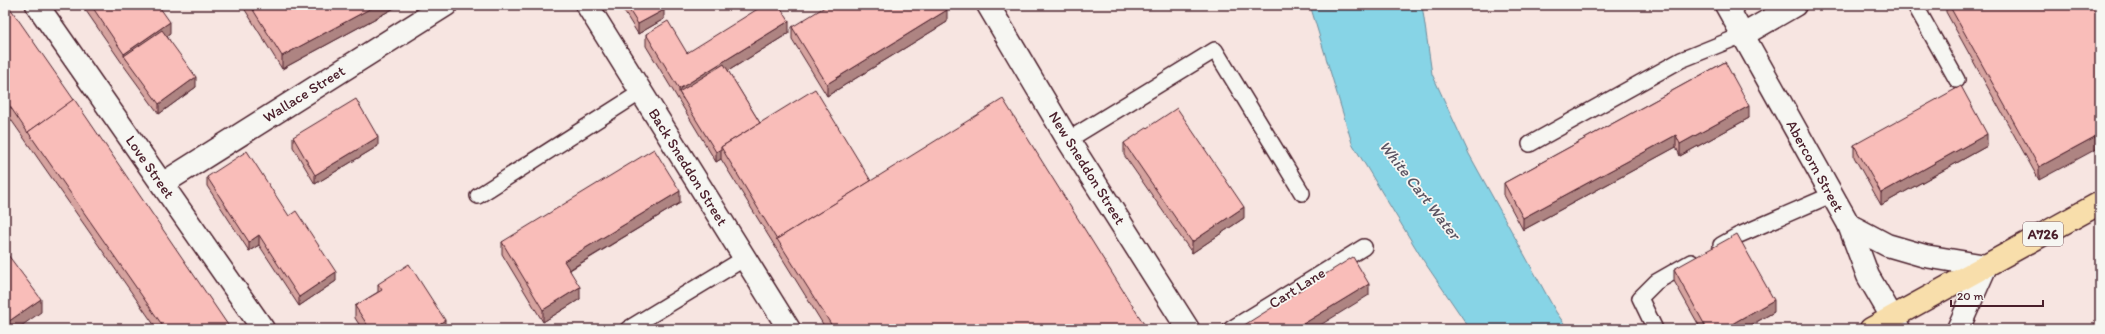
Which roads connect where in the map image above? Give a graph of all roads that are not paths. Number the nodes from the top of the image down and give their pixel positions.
1 (37, 5) edge
2 (446, 5) edge
3 (587, 5) edge
4 (988, 5) edge
5 (1726, 5) edge
6 (1795, 5) edge
7 (1915, 5) edge
8 (1742, 35) junction
9 (1957, 80) dead end
10 (641, 92) junction
11 (1068, 140) junction
12 (1530, 144) dead end
13 (162, 184) junction
14 (1302, 193) dead end
15 (1831, 195) junction
16 (478, 196) dead end
17 (2100, 203) edge
18 (1849, 225) junction
19 (1364, 247) dead end
20 (745, 258) junction
21 (1986, 266) junction
22 (1896, 323) edge
23 (263, 329) edge
24 (628, 329) edge
25 (789, 329) edge
26 (1188, 329) edge
27 (1231, 329) edge
28 (1655, 329) edge
29 (1871, 329) edge
30 (1958, 329) edge

1 - 13 street, Love Street
2 - 13 street, Wallace Street
3 - 10 street, Back Sneddon Street
4 - 11 street, New Sneddon Street
5 - 8 street, Abercorn Street
6 - 8 street
7 - 9 lane
8 - 12 lane
8 - 15 street, Abercorn Street
10 - 16 lane
10 - 20 street, Back Sneddon Street
11 - 14 lane
11 - 26 street, New Sneddon Street
13 - 23 street, Love Street
15 - 18 street, Abercorn Street
15 - 28 lane
17 - 21 main road, A726
18 - 21 street
18 - 22 street, Abercorn Street
19 - 27 lane, Cart Lane
20 - 24 lane
20 - 25 street, Back Sneddon Street
21 - 22 main road, A726
21 - 30 street
22 - 29 main road, A726

